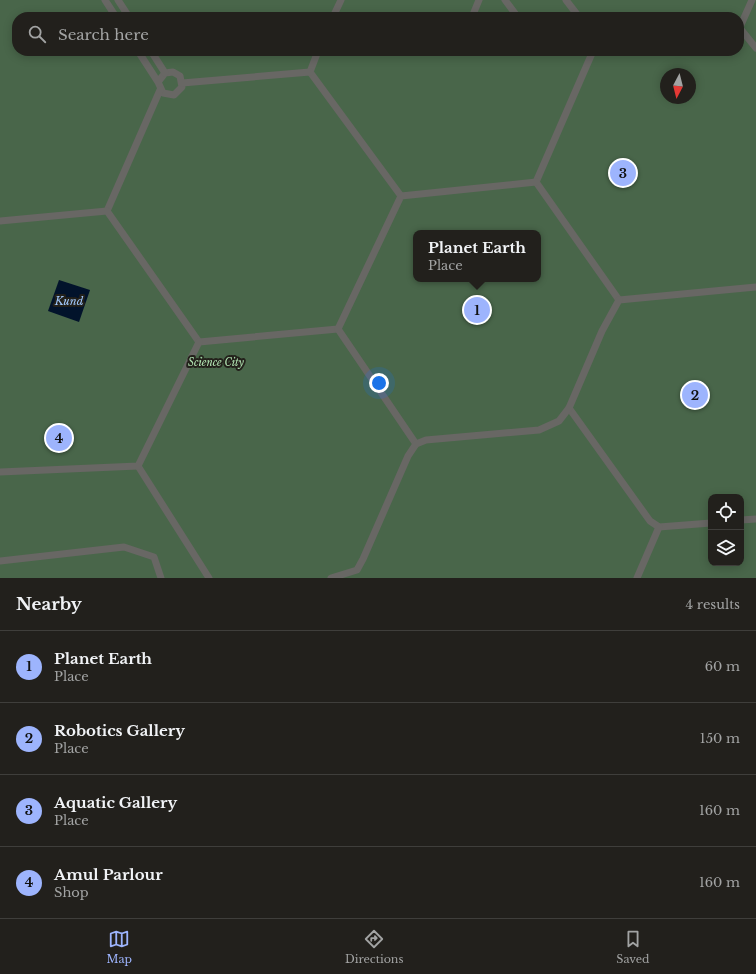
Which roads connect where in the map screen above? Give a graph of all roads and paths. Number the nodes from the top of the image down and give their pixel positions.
1 (104, 0) edge
2 (118, 0) edge
3 (341, 0) edge
4 (479, 0) edge
5 (504, 0) edge
6 (566, 0) edge
7 (752, 0) edge
8 (112, 12) edge
9 (126, 12) edge
10 (335, 12) edge
11 (474, 12) edge
12 (514, 12) edge
13 (574, 12) edge
14 (744, 17) edge
15 (744, 33) edge
16 (756, 48) edge
17 (141, 56) edge
18 (154, 56) edge
19 (316, 56) edge
20 (591, 56) edge
21 (310, 72) junction
22 (165, 73) junction
23 (158, 82) junction
24 (182, 83) junction
25 (160, 90) junction
26 (536, 182) junction
27 (402, 196) junction
28 (107, 211) junction
29 (0, 221) edge
30 (756, 287) edge
31 (619, 300) junction
32 (338, 328) junction
33 (199, 342) junction
34 (569, 408) junction
35 (416, 444) junction
36 (138, 466) junction
37 (0, 472) edge
38 (756, 519) edge
39 (744, 520) edge
40 (708, 523) edge
41 (659, 527) junction
42 (0, 561) edge
43 (342, 577) edge
44 (161, 578) edge
45 (209, 578) edge
46 (331, 578) edge
47 (637, 578) edge

1 - 8 lane
2 - 9 lane
3 - 10 lane
4 - 11 lane
5 - 12 lane
6 - 13 lane
7 - 14 lane
15 - 16 lane
17 - 23 lane
18 - 22 lane
19 - 21 lane
20 - 26 lane
21 - 24 lane
21 - 27 lane
22 - 23 lane
22 - 24 lane
23 - 25 lane
24 - 25 lane
25 - 28 lane
26 - 27 lane
26 - 31 lane
27 - 32 lane
28 - 29 lane
28 - 33 lane
30 - 31 lane
31 - 34 lane
32 - 33 lane
32 - 35 lane
33 - 36 lane
34 - 35 lane
34 - 41 lane
35 - 43 lane
36 - 37 lane
36 - 45 lane
38 - 39 lane
40 - 41 lane
41 - 47 lane
42 - 44 lane
43 - 46 lane

